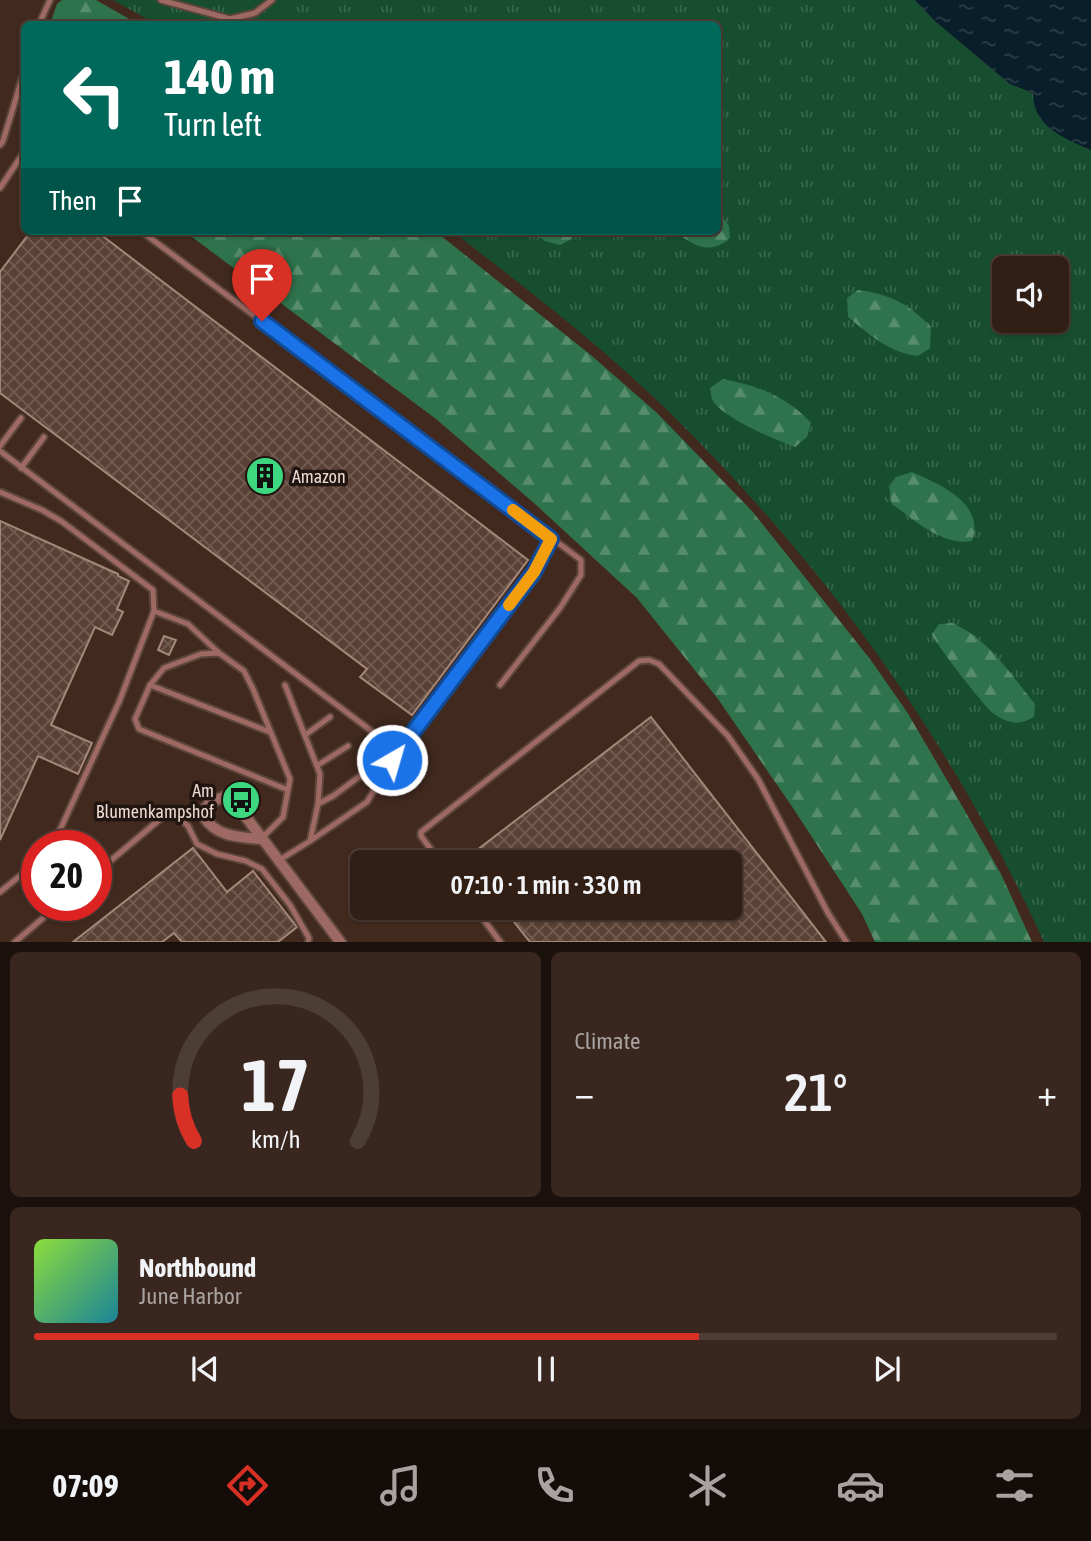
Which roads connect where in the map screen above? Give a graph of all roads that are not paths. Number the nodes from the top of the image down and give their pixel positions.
1 (50, 0) edge
2 (161, 0) edge
3 (272, 0) edge
4 (40, 21) edge
5 (21, 82) edge
6 (0, 145) edge
7 (21, 156) edge
8 (0, 188) edge
9 (146, 235) edge
10 (21, 418) dead end
11 (44, 437) dead end
12 (0, 448) edge
13 (22, 468) junction
14 (0, 492) edge
15 (551, 539) junction
16 (154, 611) junction
17 (219, 653) junction
18 (150, 685) junction
19 (285, 685) dead end
20 (500, 685) dead end
21 (330, 717) dead end
22 (270, 732) junction
23 (305, 735) junction
24 (348, 746) dead end
25 (392, 760) junction
26 (318, 765) junction
27 (368, 771) dead end
28 (288, 790) junction
29 (318, 804) junction
30 (60, 830) edge
31 (261, 839) junction
32 (310, 841) junction
33 (431, 850) edge
34 (112, 860) edge
35 (278, 861) junction
36 (21, 875) edge
37 (0, 892) edge
38 (484, 920) edge
39 (39, 921) edge
40 (14, 942) edge
41 (308, 942) edge
42 (340, 942) edge
43 (500, 942) edge
44 (846, 942) edge

1 - 4 lane
2 - 3 lane
5 - 6 lane
7 - 8 lane
9 - 15 lane
10 - 12 lane
11 - 13 lane
12 - 13 lane
13 - 25 lane
14 - 16 lane
15 - 20 lane
15 - 25 lane
16 - 17 lane
16 - 30 lane
17 - 18 lane
17 - 22 lane
18 - 22 lane
18 - 28 lane
19 - 23 lane
21 - 23 lane
22 - 28 lane
23 - 26 lane
24 - 26 lane
25 - 32 lane
26 - 29 lane
27 - 29 lane
28 - 31 lane
29 - 32 lane
31 - 31 street
31 - 35 street
32 - 35 lane
33 - 44 lane
34 - 41 lane
35 - 42 street
36 - 37 lane
38 - 43 lane
39 - 40 lane

